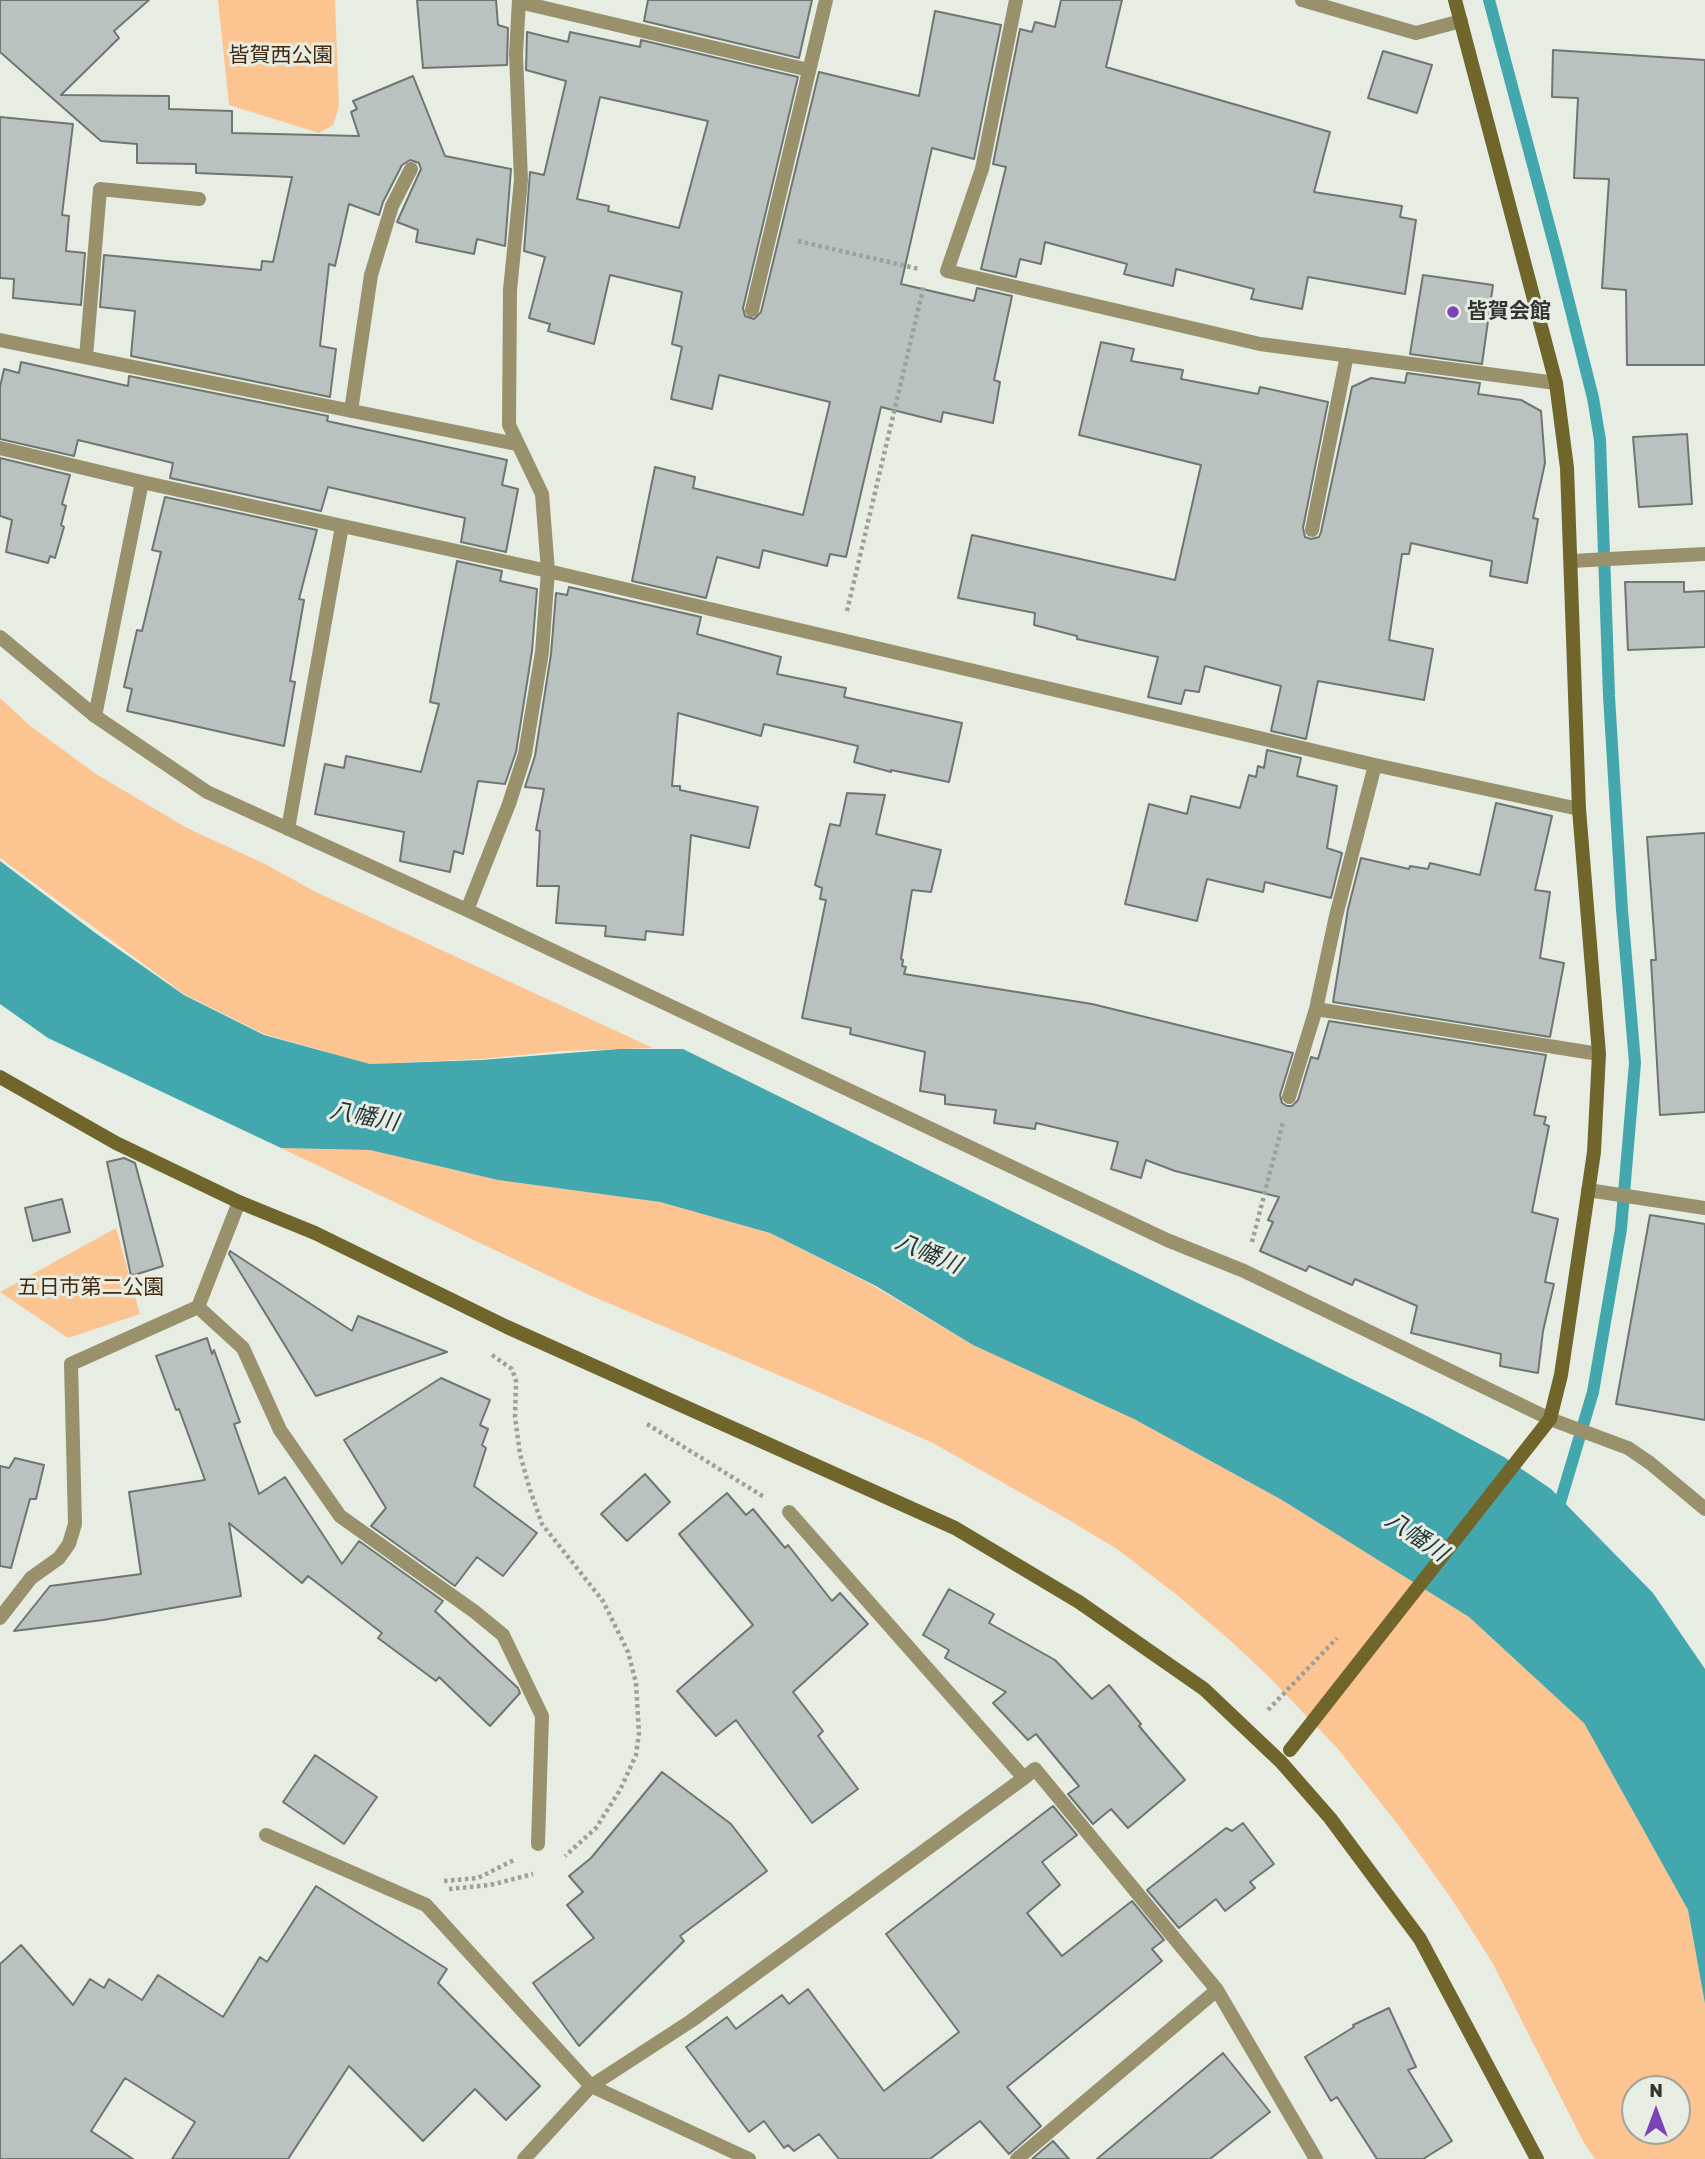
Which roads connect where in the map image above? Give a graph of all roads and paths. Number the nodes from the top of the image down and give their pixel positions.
1 (826, 0) edge
2 (1016, 0) edge
3 (1302, 0) edge
4 (1455, 0) edge
5 (519, 1) edge
6 (1461, 21) junction
7 (809, 70) junction
8 (411, 169) dead end
9 (199, 199) dead end
10 (770, 234) junction
11 (927, 271) junction
12 (947, 271) junction
13 (751, 310) dead end
14 (0, 340) edge
15 (1347, 355) junction
16 (86, 357) junction
17 (1556, 383) junction
18 (351, 411) junction
19 (516, 444) junction
20 (0, 448) edge
21 (142, 482) junction
22 (342, 526) junction
23 (1312, 530) dead end
24 (1705, 554) edge
25 (1572, 561) junction
26 (548, 570) junction
27 (0, 637) edge
28 (841, 639) junction
29 (95, 716) junction
30 (1375, 765) junction
31 (1579, 809) junction
32 (288, 829) junction
33 (467, 910) junction
34 (1316, 1009) junction
35 (1599, 1054) junction
36 (0, 1077) edge
37 (1289, 1097) joint
38 (1588, 1190) junction
39 (239, 1202) junction
40 (1705, 1208) edge
41 (1244, 1271) junction
42 (198, 1307) junction
43 (484, 1350) dead end
44 (1550, 1419) junction
45 (1705, 1509) edge
46 (789, 1512) dead end
47 (0, 1618) edge
48 (1285, 1756) junction
49 (1024, 1778) junction
50 (266, 1835) dead end
51 (538, 1844) joint
52 (560, 1860) dead end
53 (538, 1872) dead end
54 (406, 1896) junction
55 (1217, 1990) junction
56 (592, 2086) junction
57 (524, 2159) edge
58 (749, 2159) edge
59 (1017, 2159) edge
60 (1316, 2159) edge
61 (1537, 2159) edge

1 - 7 street
2 - 12 street
3 - 6 street
4 - 6 street
5 - 7 street
5 - 19 street
6 - 17 street
7 - 10 street
8 - 18 street
9 - 16 street
10 - 11 path
10 - 13 street
11 - 12 path
11 - 28 path
12 - 15 street
14 - 16 street
15 - 17 street
15 - 23 street
16 - 18 street
17 - 25 street
18 - 19 street
19 - 26 street
20 - 21 street
21 - 22 street
21 - 29 street
22 - 26 street
22 - 32 street
24 - 25 street
25 - 31 street
26 - 28 street
26 - 33 street
27 - 29 street
28 - 30 street
29 - 32 street
30 - 31 street
30 - 34 street
31 - 35 street
32 - 33 street
33 - 41 street
34 - 35 street
34 - 37 street
35 - 38 street
36 - 39 street
37 - 41 path
38 - 40 street
38 - 44 street
39 - 42 street
39 - 48 street
41 - 44 street
42 - 47 street
42 - 51 street
43 - 52 path
44 - 45 street
44 - 48 street
46 - 49 street
48 - 61 street
49 - 55 street
49 - 56 street
50 - 54 street
51 - 54 path
53 - 54 path
54 - 56 street
55 - 59 street
55 - 60 street
56 - 57 street
56 - 58 street

